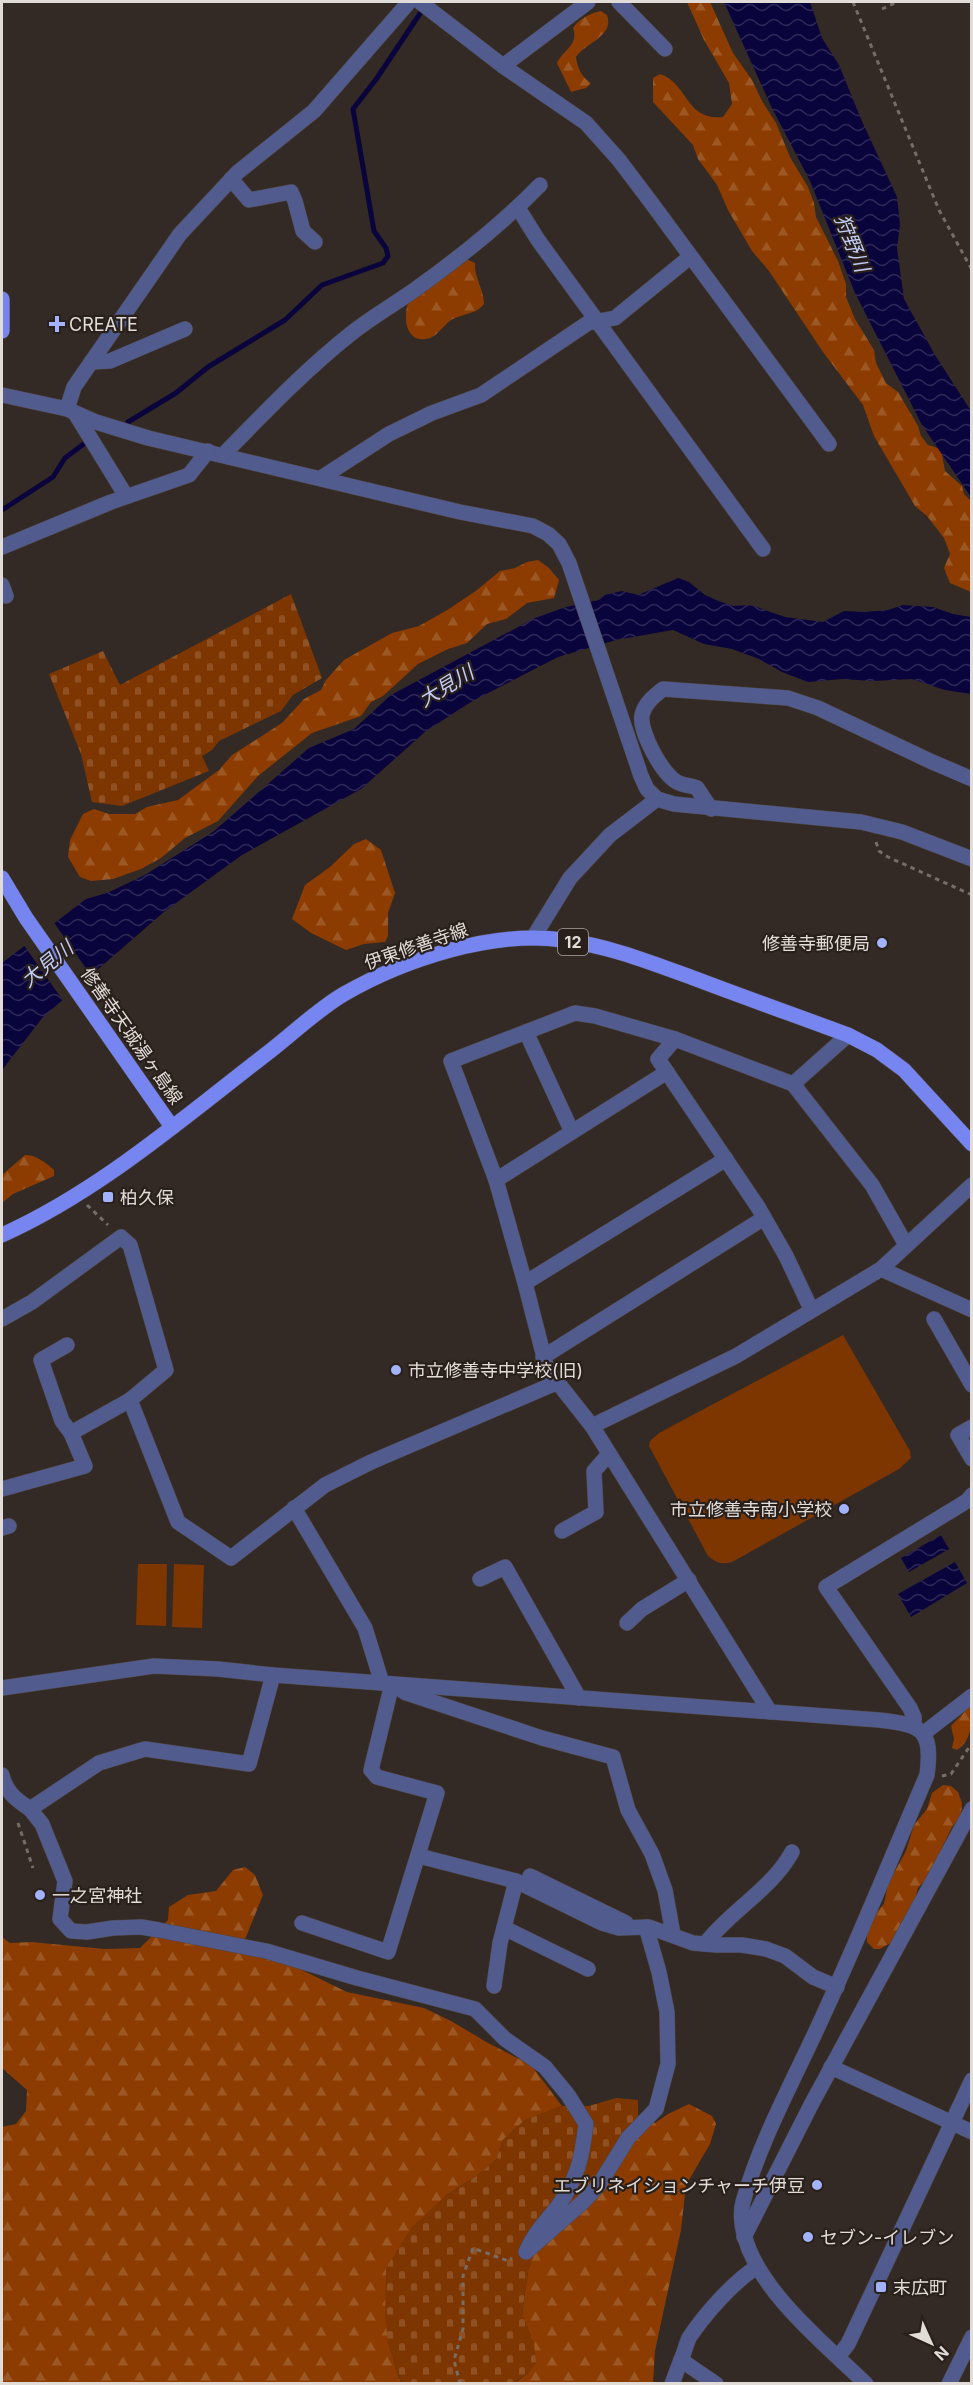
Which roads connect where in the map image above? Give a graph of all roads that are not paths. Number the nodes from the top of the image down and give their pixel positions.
1 (409, 2) edge
2 (420, 2) edge
3 (588, 2) edge
4 (619, 2) edge
5 (665, 49) dead end
6 (503, 66) junction
7 (231, 179) junction
8 (540, 185) dead end
9 (518, 208) junction
10 (315, 242) dead end
11 (690, 257) junction
12 (2, 299) edge
13 (599, 322) junction
14 (185, 329) dead end
15 (2, 331) edge
16 (91, 362) junction
17 (2, 395) edge
18 (71, 411) junction
19 (829, 444) dead end
20 (208, 452) junction
21 (223, 455) junction
22 (321, 478) junction
23 (126, 496) junction
24 (2, 547) edge
25 (763, 549) dead end
26 (972, 778) edge
27 (657, 799) junction
28 (711, 809) junction
29 (972, 859) edge
30 (2, 878) edge
31 (533, 938) junction
32 (526, 1032) junction
33 (848, 1035) junction
34 (675, 1039) junction
35 (667, 1072) junction
36 (793, 1084) junction
37 (172, 1127) junction
38 (572, 1132) junction
39 (972, 1144) edge
40 (726, 1159) junction
41 (496, 1180) junction
42 (972, 1185) edge
43 (764, 1218) junction
44 (2, 1235) edge
45 (906, 1245) junction
46 (881, 1269) junction
47 (525, 1282) junction
48 (811, 1310) junction
49 (972, 1310) edge
50 (934, 1318) dead end
51 (2, 1319) edge
52 (67, 1345) dead end
53 (543, 1358) junction
54 (556, 1383) junction
55 (972, 1385) edge
56 (130, 1400) junction
57 (592, 1426) junction
58 (972, 1427) edge
59 (71, 1433) junction
60 (609, 1454) junction
61 (972, 1459) edge
62 (2, 1489) edge
63 (972, 1495) edge
64 (294, 1508) junction
65 (562, 1531) dead end
66 (480, 1579) dead end
67 (689, 1580) junction
68 (627, 1623) dead end
69 (273, 1675) junction
70 (387, 1684) junction
71 (2, 1688) edge
72 (972, 1696) edge
73 (579, 1698) junction
74 (770, 1712) junction
75 (919, 1730) junction
76 (2, 1775) edge
77 (30, 1809) junction
78 (972, 1809) edge
79 (792, 1852) dead end
80 (418, 1856) junction
81 (523, 1879) junction
82 (302, 1923) dead end
83 (640, 1927) junction
84 (504, 1928) junction
85 (673, 1934) junction
86 (705, 1944) junction
87 (588, 1969) dead end
88 (494, 1986) dead end
89 (837, 1987) junction
90 (831, 2067) junction
91 (972, 2080) edge
92 (952, 2123) junction
93 (972, 2132) edge
94 (744, 2237) junction
95 (757, 2267) junction
96 (972, 2337) edge
97 (838, 2357) junction
98 (681, 2360) junction
99 (672, 2384) edge
100 (716, 2384) edge
101 (866, 2384) edge
102 (949, 2384) edge

1 - 7 street
2 - 6 street
3 - 6 street
4 - 5 street
6 - 11 street
7 - 10 street
7 - 16 street
8 - 9 street
9 - 13 street
9 - 21 street
11 - 13 street
11 - 19 street
12 - 15 main road
13 - 22 street
13 - 25 street
14 - 16 street
16 - 18 street
17 - 18 street
18 - 20 street
18 - 23 street
20 - 21 street
20 - 23 street
21 - 22 street
22 - 27 street
23 - 24 street
26 - 28 street
27 - 28 street
27 - 31 street
28 - 29 street
30 - 37 main road, 修善寺天城湯ヶ島線
31 - 33 main road, 伊東修善寺線 / 12
31 - 37 main road, 伊東修善寺線 / 12
32 - 34 street
32 - 38 street
32 - 41 street
33 - 36 street
33 - 39 main road, 伊東修善寺線 / 12
34 - 35 street
34 - 36 street
35 - 38 street
35 - 40 street
36 - 45 street
37 - 44 main road, 伊東修善寺線 / 12
38 - 41 street
40 - 43 street
40 - 47 street
41 - 47 street
42 - 45 street
43 - 48 street
43 - 53 street
45 - 46 street
46 - 48 street
46 - 49 street
47 - 53 street
48 - 57 street
50 - 55 street
51 - 56 street
52 - 59 street
53 - 54 street
54 - 57 street
54 - 64 street
56 - 59 street
56 - 64 street
57 - 60 street
58 - 61 street
59 - 62 street
60 - 65 street
60 - 67 street
63 - 75 street
64 - 70 street
66 - 73 street
67 - 68 street
67 - 74 street
69 - 70 street
69 - 71 street
69 - 77 street
70 - 73 street
70 - 80 street
70 - 85 street
72 - 75 street
73 - 74 street
74 - 75 street
75 - 89 street
76 - 77 street
77 - 83 street
78 - 90 street
79 - 86 street
80 - 81 street
80 - 82 street
81 - 83 street
81 - 84 street
83 - 85 street
84 - 87 street
84 - 88 street
85 - 86 street
86 - 89 street
89 - 94 street
90 - 92 street
90 - 94 street
91 - 92 street
92 - 93 street
92 - 97 street
94 - 95 street
95 - 97 street
95 - 98 street
96 - 102 street
97 - 101 street
98 - 99 street
98 - 100 street

